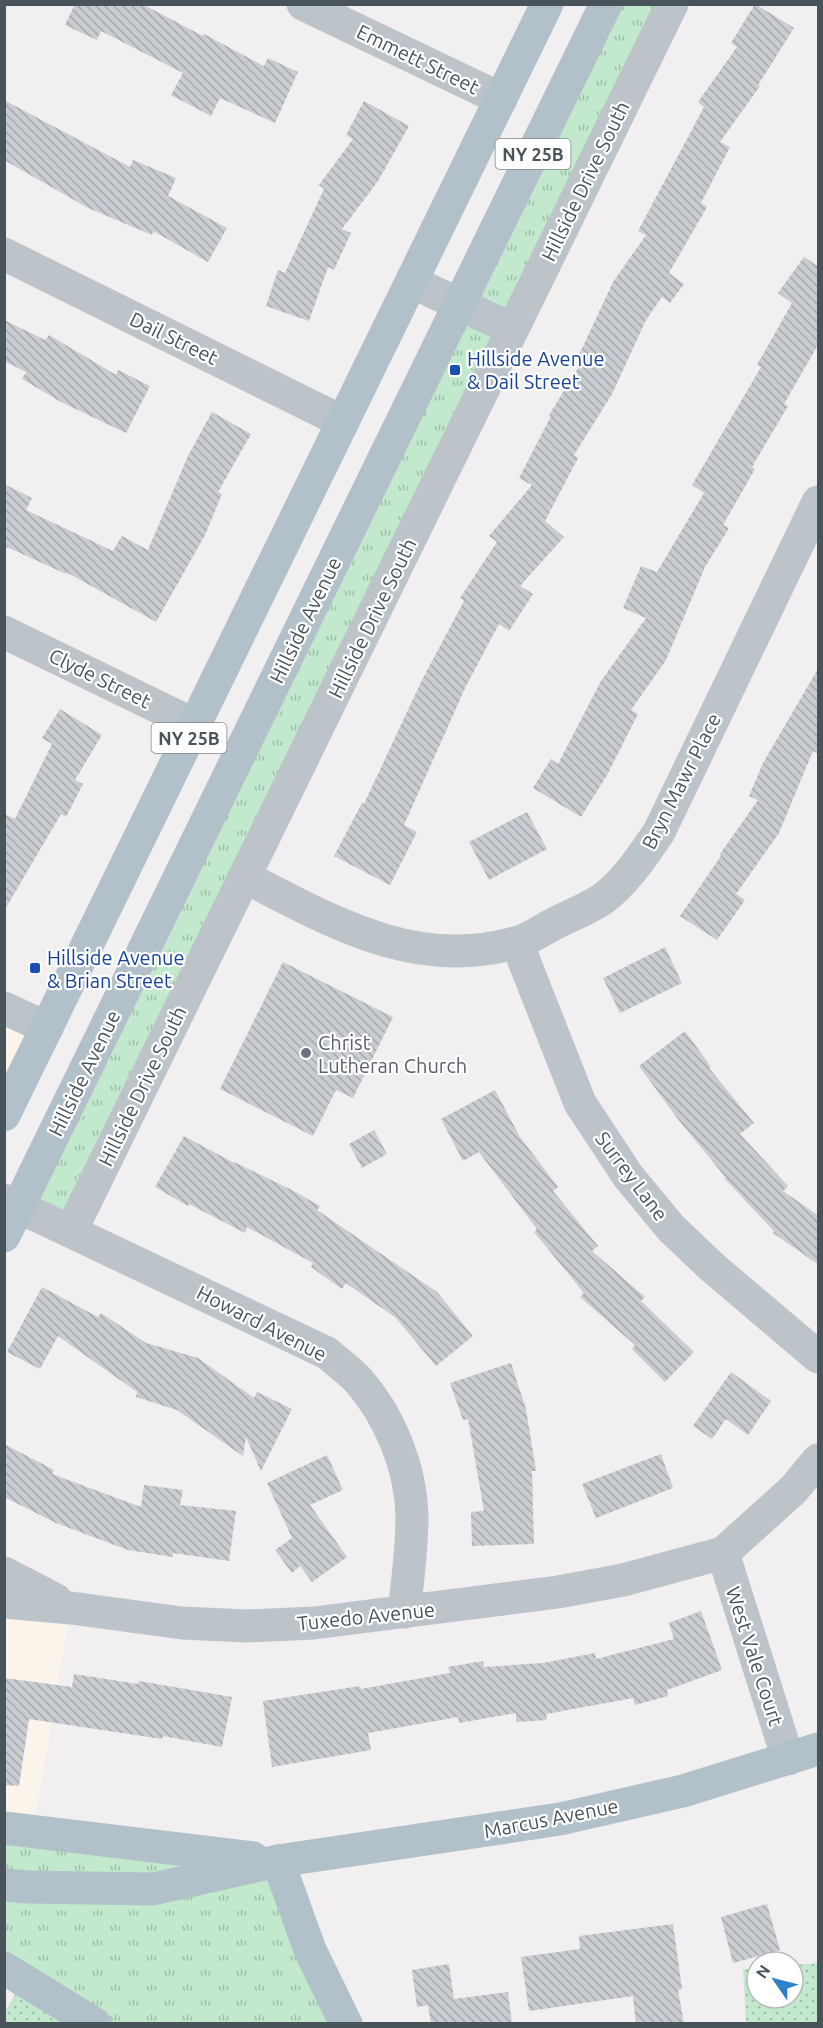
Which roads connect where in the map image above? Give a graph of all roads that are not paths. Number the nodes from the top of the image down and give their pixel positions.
1 (303, 4) edge
2 (547, 4) edge
3 (606, 4) edge
4 (672, 4) edge
5 (501, 99) junction
6 (4, 254) edge
7 (412, 282) junction
8 (459, 304) junction
9 (513, 329) junction
10 (343, 422) junction
11 (819, 502) edge
12 (4, 632) edge
13 (195, 725) junction
14 (244, 877) junction
15 (517, 943) junction
16 (4, 1008) edge
17 (47, 1028) junction
18 (4, 1115) edge
19 (12, 1204) edge
20 (71, 1231) junction
21 (4, 1236) edge
22 (819, 1357) edge
23 (819, 1460) edge
24 (723, 1553) junction
25 (4, 1573) edge
26 (4, 1602) edge
27 (71, 1608) junction
28 (405, 1612) junction
29 (819, 1749) edge
30 (788, 1759) junction
31 (4, 1828) edge
32 (278, 1861) junction
33 (4, 1885) edge
34 (4, 1968) edge
35 (95, 2024) edge
36 (346, 2024) edge

1 - 5 street, Emmett Street
2 - 5 main road, NY 25B
3 - 8 main road, Hillside Avenue / NY 25B
4 - 9 street, Hillside Drive South
5 - 7 main road, NY 25B
6 - 10 street, Dail Street
7 - 8 street
7 - 10 main road, NY 25B
8 - 9 street
8 - 19 main road, Hillside Avenue / NY 25B
9 - 14 street, Hillside Drive South
10 - 13 main road, NY 25B
11 - 15 street, Bryn Mawr Place
12 - 13 street, Clyde Street
13 - 17 main road, NY 25B
14 - 15 street, Bryn Mawr Place
14 - 20 street, Hillside Drive South
15 - 22 street, Surrey Lane
16 - 17 street
17 - 18 main road, NY 25B
19 - 20 street, Howard Avenue
19 - 21 main road, Hillside Avenue / NY 25B
20 - 28 street, Howard Avenue
23 - 24 street
24 - 28 street, Tuxedo Avenue
24 - 30 street, West Vale Court
25 - 27 street
26 - 27 street, Tuxedo Avenue
27 - 28 street, Tuxedo Avenue
29 - 30 main road, Marcus Avenue
30 - 32 main road, Marcus Avenue
31 - 32 main road, Marcus Avenue
32 - 33 main road, Marcus Avenue
32 - 36 main road
34 - 35 main road

